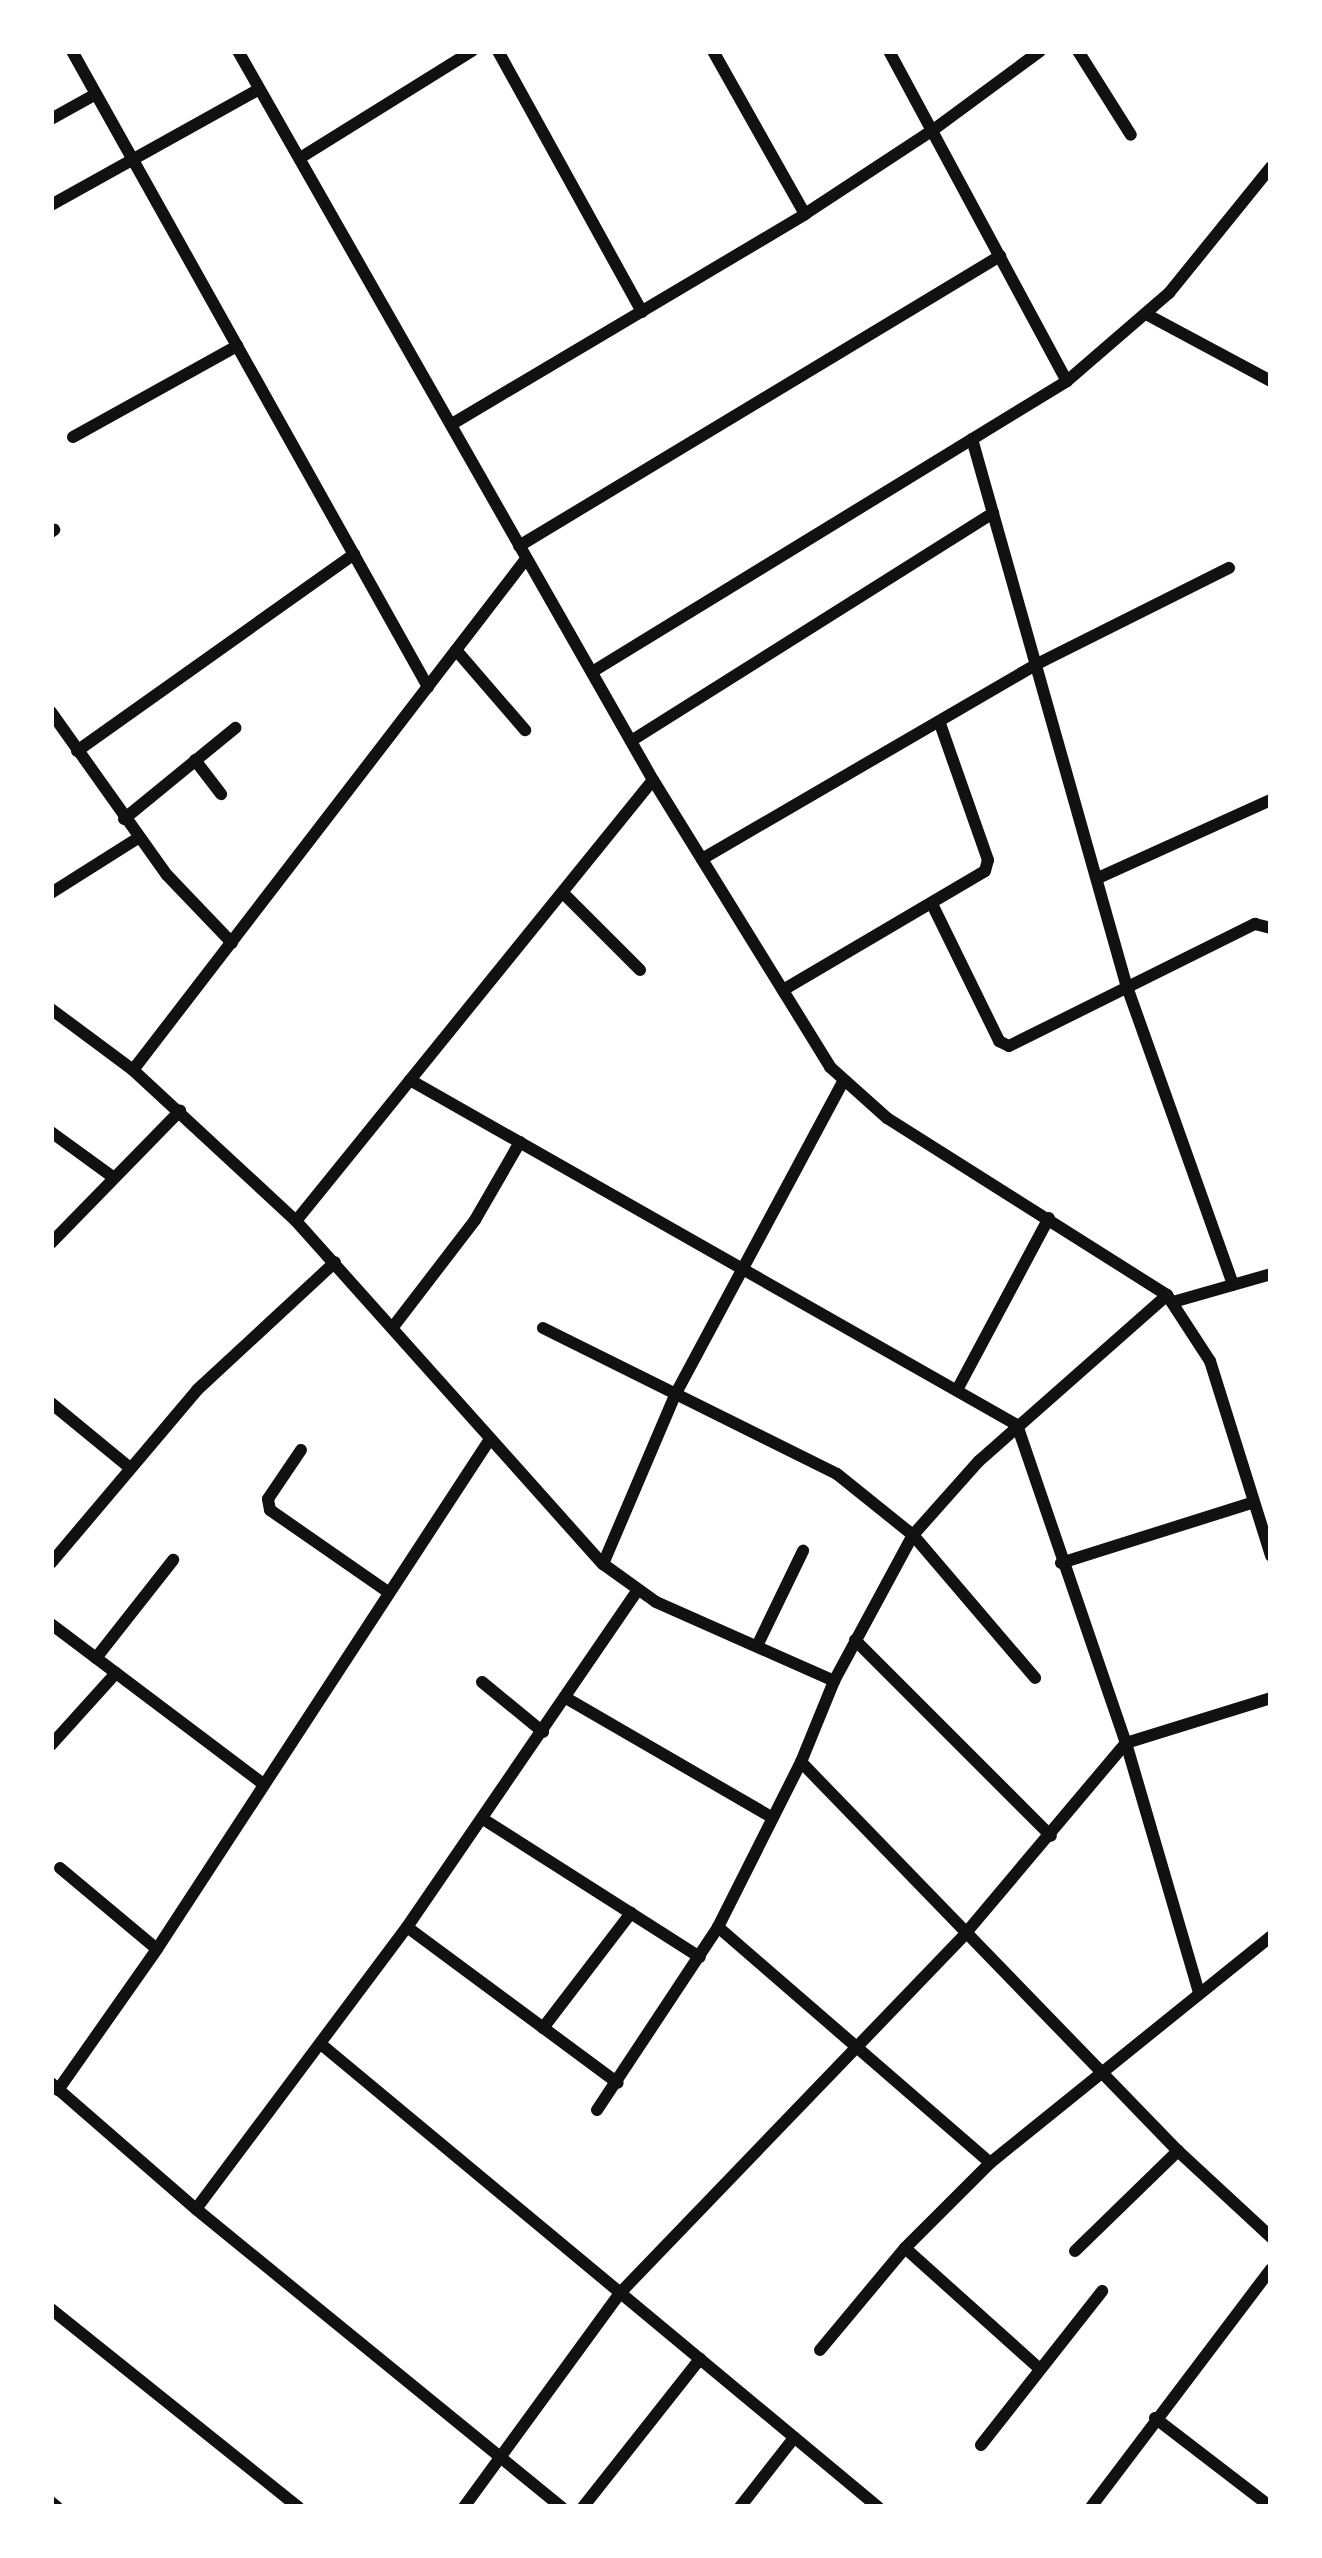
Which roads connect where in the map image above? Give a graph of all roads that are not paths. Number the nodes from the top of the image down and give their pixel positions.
1 (72, 51) edge
2 (238, 51) edge
3 (472, 51) edge
4 (498, 51) edge
5 (713, 51) edge
6 (890, 51) edge
7 (1040, 51) edge
8 (1078, 51) edge
9 (260, 89) junction
10 (96, 94) junction
11 (51, 118) edge
12 (933, 130) junction
13 (1131, 135) dead end
14 (300, 158) junction
15 (133, 159) junction
16 (1268, 177) edge
17 (51, 205) edge
18 (805, 214) junction
19 (1000, 256) junction
20 (642, 312) junction
21 (1146, 314) junction
22 (237, 346) junction
23 (1067, 381) junction
24 (1271, 381) edge
25 (452, 424) junction
26 (73, 437) dead end
27 (972, 439) junction
28 (993, 513) junction
29 (522, 552) junction
30 (354, 554) junction
31 (1229, 568) dead end
32 (456, 650) junction
33 (1035, 665) junction
34 (592, 672) junction
35 (428, 687) junction
36 (51, 712) edge
37 (939, 721) junction
38 (235, 728) dead end
39 (525, 730) dead end
40 (631, 741) junction
41 (77, 752) junction
42 (195, 760) junction
43 (653, 780) junction
44 (221, 794) dead end
45 (1271, 800) edge
46 (124, 819) junction
47 (138, 838) junction
48 (703, 859) junction
49 (1098, 878) junction
50 (51, 893) edge
51 (563, 893) junction
52 (932, 904) junction
53 (1271, 928) edge
54 (232, 943) junction
55 (640, 970) dead end
56 (1126, 984) junction
57 (783, 990) junction
58 (51, 1009) edge
59 (133, 1070) junction
60 (410, 1080) junction
61 (842, 1083) junction
62 (180, 1111) junction
63 (51, 1132) edge
64 (520, 1142) junction
65 (114, 1178) junction
66 (1048, 1218) junction
67 (296, 1221) junction
68 (51, 1243) edge
69 (335, 1262) junction
70 (742, 1269) junction
71 (1271, 1274) edge
72 (1233, 1285) junction
73 (1170, 1298) junction
74 (394, 1327) junction
75 (543, 1328) dead end
76 (957, 1390) junction
77 (675, 1395) junction
78 (51, 1403) edge
79 (1017, 1425) junction
80 (488, 1442) junction
81 (301, 1450) dead end
82 (129, 1467) junction
83 (1254, 1502) junction
84 (913, 1535) junction
85 (803, 1551) dead end
86 (1271, 1556) edge
87 (172, 1560) dead end
88 (51, 1563) edge
89 (1061, 1563) junction
90 (603, 1564) junction
91 (637, 1591) junction
92 (388, 1592) junction
93 (51, 1624) edge
94 (855, 1640) junction
95 (757, 1646) junction
96 (95, 1658) junction
97 (116, 1673) junction
98 (1035, 1678) dead end
99 (834, 1681) junction
100 (482, 1682) dead end
101 (566, 1698) junction
102 (1271, 1698) edge
103 (543, 1732) junction
104 (1126, 1743) junction
105 (51, 1745) edge
106 (800, 1762) junction
107 (262, 1783) junction
108 (773, 1818) junction
109 (483, 1820) junction
110 (1051, 1836) junction
111 (60, 1868) dead end
112 (631, 1913) junction
113 (407, 1927) junction
114 (718, 1927) junction
115 (965, 1934) junction
116 (1271, 1936) edge
117 (157, 1949) junction
118 (700, 1957) junction
119 (1199, 1992) junction
120 (544, 2028) junction
121 (322, 2045) junction
122 (859, 2048) junction
123 (1102, 2073) junction
124 (617, 2083) junction
125 (54, 2086) edge
126 (597, 2110) dead end
127 (1178, 2151) junction
128 (990, 2163) junction
129 (196, 2210) junction
130 (1271, 2237) edge
131 (904, 2248) junction
132 (1075, 2252) dead end
133 (1271, 2269) edge
134 (1102, 2291) dead end
135 (620, 2293) junction
136 (51, 2309) edge
137 (820, 2350) dead end
138 (700, 2359) junction
139 (1040, 2369) junction
140 (1155, 2418) junction
141 (794, 2438) junction
142 (981, 2445) dead end
143 (500, 2458) junction
144 (298, 2507) edge
145 (464, 2507) edge
146 (562, 2507) edge
147 (583, 2507) edge
148 (740, 2507) edge
149 (878, 2507) edge
150 (1091, 2507) edge
151 (1270, 2507) edge

1 - 10 street
2 - 9 street
3 - 14 street
4 - 20 street
5 - 18 street
6 - 12 street
7 - 12 street
8 - 13 street
9 - 14 street
9 - 15 street
10 - 11 street
10 - 15 street
12 - 18 street
12 - 19 street
14 - 25 street
15 - 17 street
15 - 22 street
16 - 21 street
18 - 20 street
19 - 23 street
19 - 29 street
20 - 25 street
21 - 23 street
21 - 24 street
22 - 26 street
22 - 30 street
23 - 27 street
25 - 29 street
27 - 28 street
27 - 34 street
28 - 33 street
28 - 40 street
29 - 32 street
29 - 34 street
30 - 35 street
30 - 41 street
31 - 33 street
32 - 35 street
32 - 39 street
33 - 37 street
33 - 49 street
34 - 40 street
35 - 54 street
36 - 41 street
37 - 48 street
37 - 52 street
38 - 42 street
40 - 43 street
41 - 46 street
42 - 44 street
42 - 46 street
43 - 48 street
43 - 51 street
45 - 49 street
46 - 47 street
47 - 50 street
47 - 54 street
48 - 57 street
49 - 56 street
51 - 55 street
51 - 60 street
52 - 56 street
52 - 57 street
53 - 56 street
54 - 59 street
56 - 72 street
57 - 61 street
58 - 59 street
59 - 62 street
60 - 64 street
60 - 67 street
61 - 66 street
61 - 70 street
62 - 65 street
62 - 67 street
63 - 65 street
64 - 70 street
64 - 74 street
65 - 68 street
66 - 73 street
66 - 76 street
67 - 69 street
69 - 74 street
69 - 82 street
70 - 76 street
70 - 77 street
71 - 72 street
72 - 73 street
73 - 79 street
73 - 83 street
74 - 80 street
75 - 77 street
76 - 79 street
77 - 84 street
77 - 90 street
78 - 82 street
79 - 84 street
79 - 89 street
80 - 90 street
80 - 92 street
81 - 92 street
82 - 88 street
83 - 86 street
83 - 89 street
84 - 94 street
84 - 98 street
85 - 95 street
87 - 96 street
89 - 104 street
90 - 91 street
91 - 95 street
91 - 101 street
92 - 107 street
93 - 96 street
94 - 99 street
94 - 110 street
95 - 99 street
96 - 97 street
97 - 105 street
97 - 107 street
99 - 106 street
100 - 103 street
101 - 103 street
101 - 108 street
102 - 104 street
103 - 109 street
104 - 110 street
104 - 119 street
106 - 108 street
106 - 115 street
107 - 117 street
108 - 114 street
109 - 112 street
109 - 113 street
110 - 115 street
111 - 117 street
112 - 118 street
112 - 120 street
113 - 120 street
113 - 121 street
114 - 118 street
114 - 122 street
115 - 122 street
115 - 123 street
116 - 119 street
117 - 125 street
118 - 124 street
119 - 123 street
120 - 124 street
121 - 129 street
121 - 135 street
122 - 128 street
122 - 135 street
123 - 127 street
123 - 128 street
124 - 126 street
125 - 129 street
127 - 130 street
127 - 132 street
128 - 131 street
129 - 143 street
131 - 137 street
131 - 139 street
133 - 140 street
134 - 139 street
135 - 138 street
135 - 143 street
136 - 144 street
138 - 141 street
138 - 147 street
139 - 142 street
140 - 150 street
140 - 151 street
141 - 148 street
141 - 149 street
143 - 145 street
143 - 146 street

